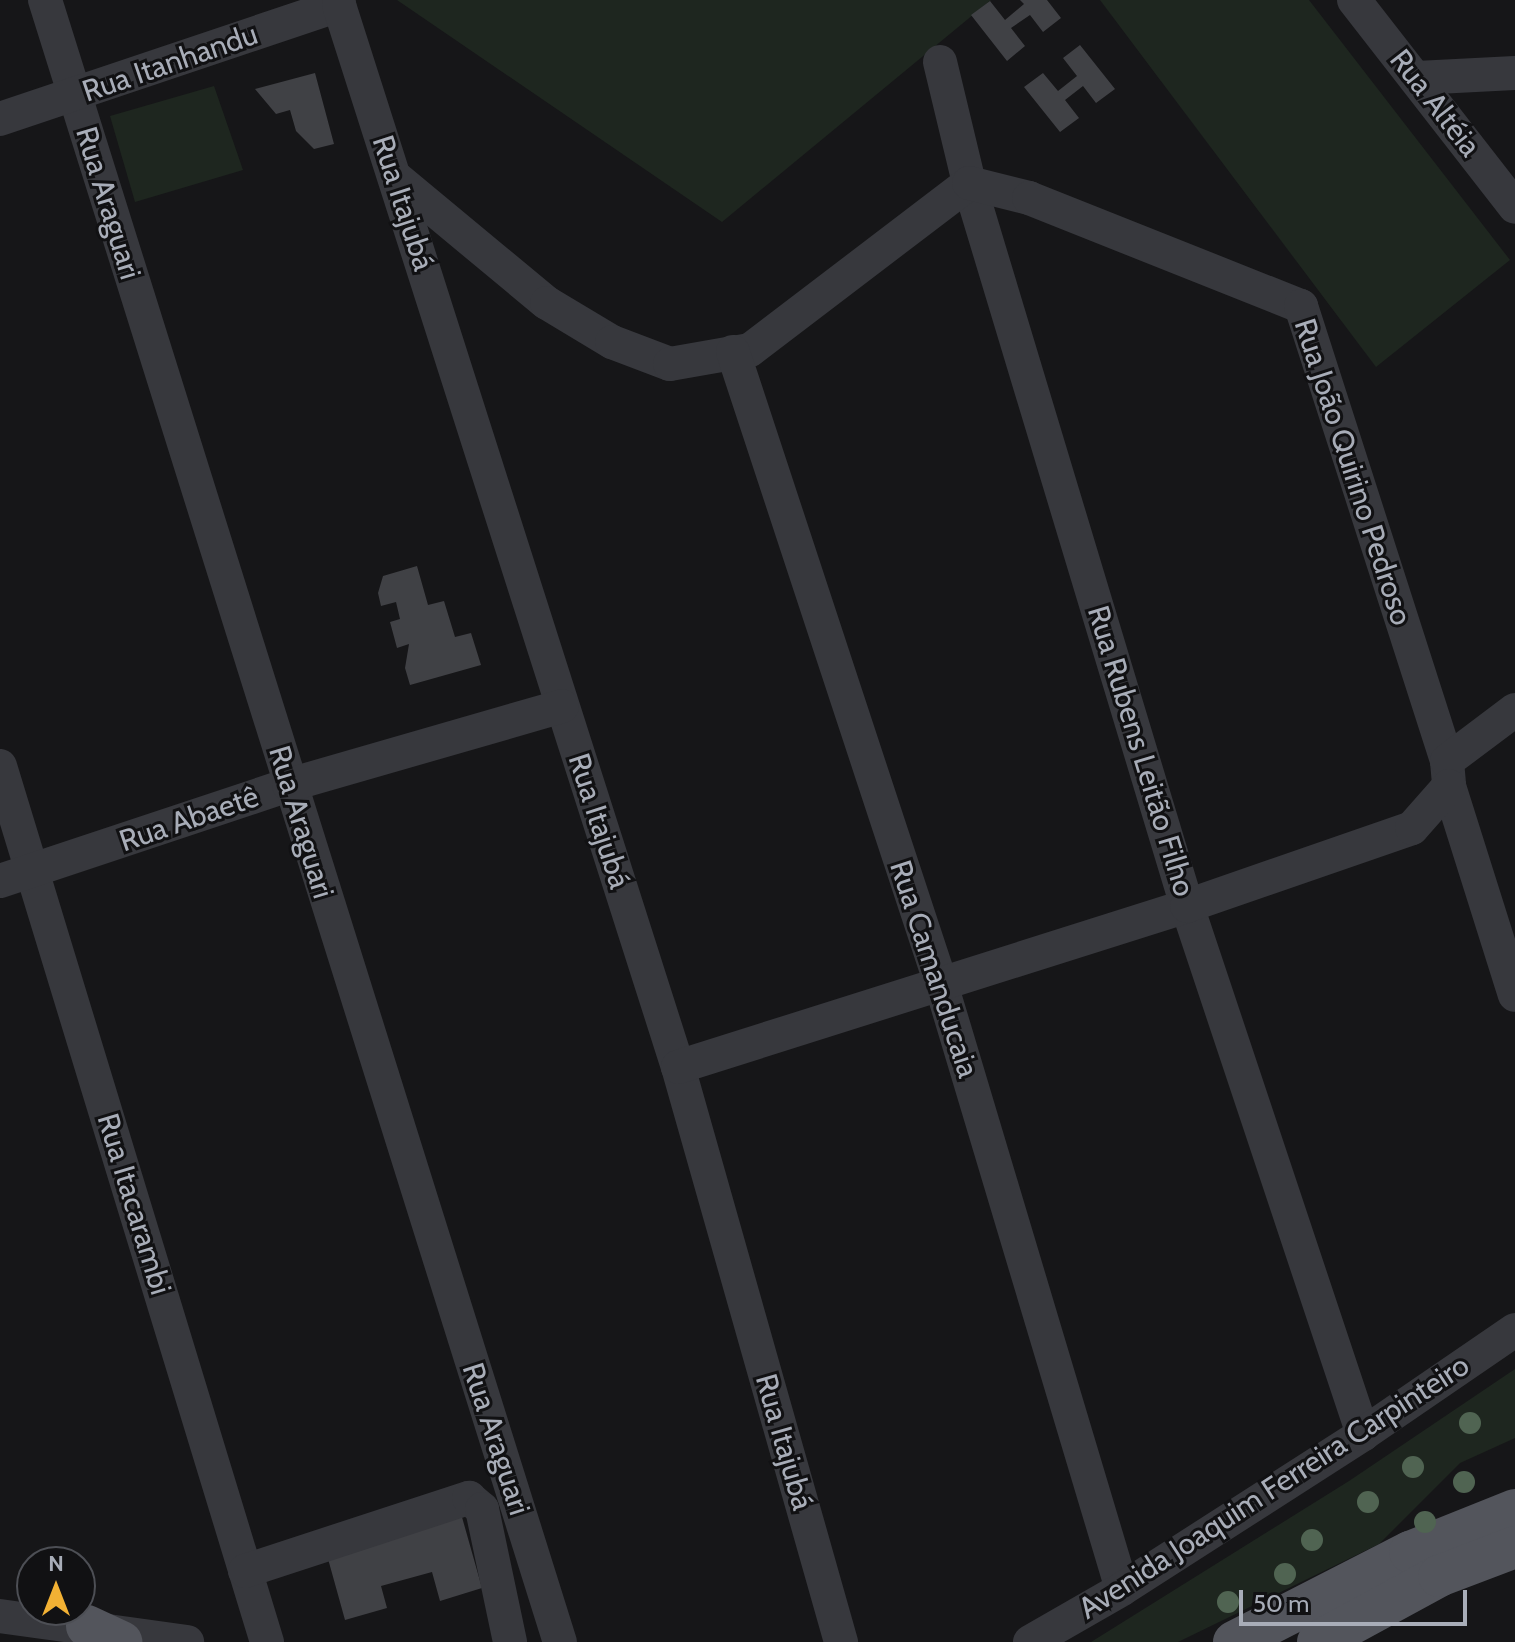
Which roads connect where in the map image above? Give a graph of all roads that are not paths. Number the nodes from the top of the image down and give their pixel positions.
1 (45, 0) edge
2 (1354, 0) edge
3 (339, 5) joint
4 (940, 62) dead end
5 (1515, 73) edge
6 (1417, 78) junction
7 (75, 95) junction
8 (0, 119) edge
9 (395, 177) junction
10 (969, 183) junction
11 (1515, 207) edge
12 (733, 352) junction
13 (562, 706) junction
14 (1515, 710) edge
15 (0, 766) edge
16 (1448, 774) junction
17 (289, 785) junction
18 (33, 872) junction
19 (0, 881) edge
20 (1187, 906) junction
21 (941, 984) junction
22 (1515, 995) edge
23 (678, 1067) junction
24 (1515, 1330) edge
25 (1363, 1434) junction
26 (1515, 1510) edge
27 (1515, 1547) edge
28 (245, 1571) junction
29 (1122, 1589) junction
30 (0, 1616) edge
31 (104, 1634) edge
32 (187, 1642) edge
33 (267, 1642) edge
34 (510, 1642) edge
35 (560, 1642) edge
36 (841, 1642) edge
37 (1030, 1642) edge
38 (1234, 1642) edge
39 (1318, 1642) edge

1 - 7 street, Rua Araguari
2 - 6 street, Rua Altéia
3 - 7 street, Rua Itanhandu
3 - 9 street, Rua Itajubá
4 - 10 street, Rua Rubens Leitão Filho
5 - 6 street
6 - 11 street, Rua Altéia
7 - 8 street, Rua Itanhandu
7 - 17 street, Rua Araguari
9 - 12 street
9 - 13 street, Rua Itajubá
10 - 12 street
10 - 16 street, Rua João Quirino Pedroso
10 - 20 street, Rua Rubens Leitão Filho
12 - 21 street, Rua Camanducaia
13 - 17 street, Rua Abaetê
13 - 23 street, Rua Itajubá
14 - 16 street
15 - 18 street, Rua Itacarambi
16 - 20 street
16 - 22 street, Rua João Quirino Pedroso
17 - 18 street, Rua Abaetê
17 - 35 street, Rua Araguari
18 - 19 street, Rua Abaetê
18 - 28 street, Rua Itacarambi
20 - 21 street
20 - 25 street, Rua Rubens Leitão Filho
21 - 23 street
21 - 29 street, Rua Camanducaia
23 - 36 street, Rua Itajubá
24 - 25 street, Avenida Joaquim Ferreira Carpinteiro
25 - 29 street, Avenida Joaquim Ferreira Carpinteiro
26 - 38 main road
27 - 39 main road
28 - 33 street, Rua Itacarambi
28 - 34 street
29 - 37 street, Avenida Joaquim Ferreira Carpinteiro
30 - 31 street
31 - 32 street

